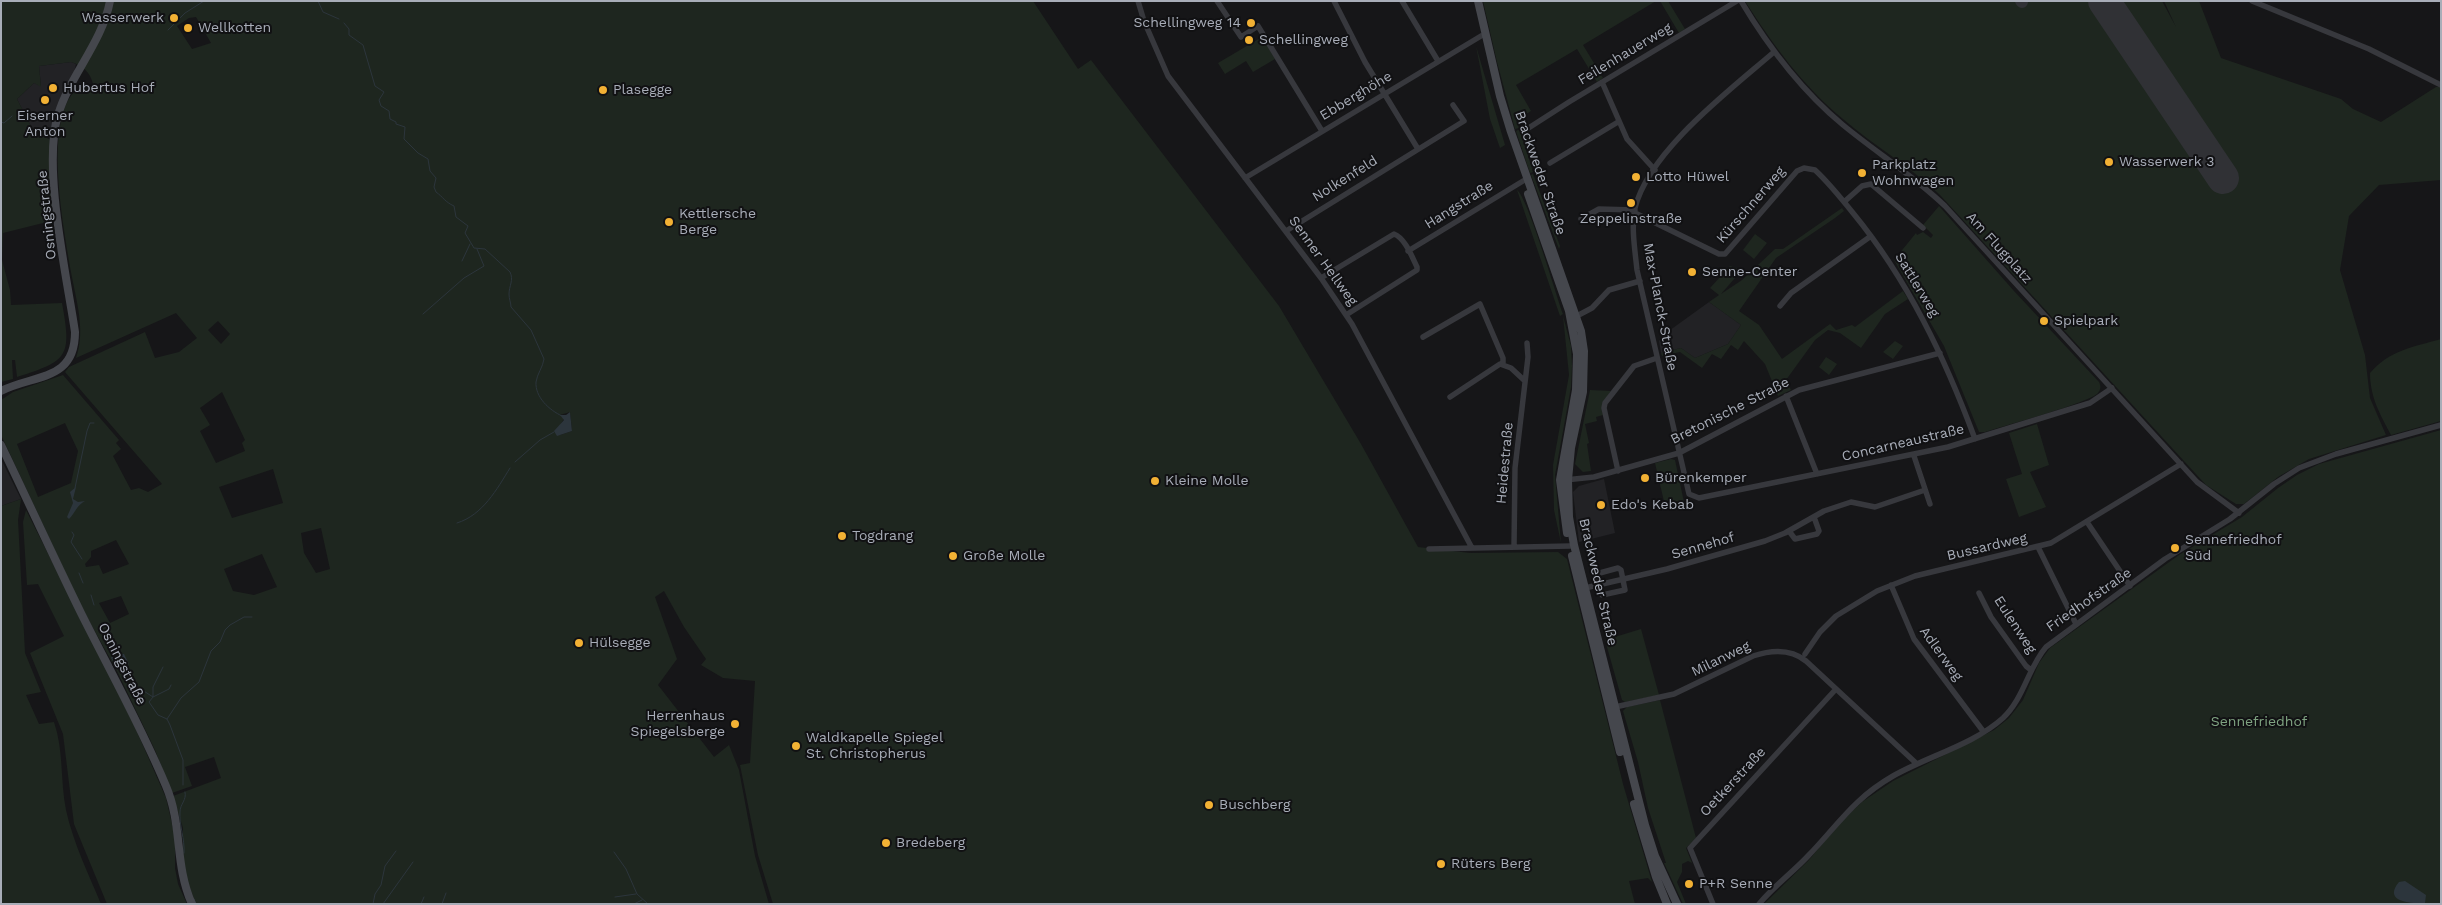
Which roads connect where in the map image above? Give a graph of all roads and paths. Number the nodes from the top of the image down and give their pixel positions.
1 (110, 1) edge
2 (1138, 1) edge
3 (1217, 1) edge
4 (1334, 1) edge
5 (1402, 1) edge
6 (1473, 1) edge
7 (1478, 1) edge
8 (1737, 1) edge
9 (1740, 1) edge
10 (2252, 1) edge
11 (1481, 36) junction
12 (1774, 52) junction
13 (1438, 62) junction
14 (1602, 82) junction
15 (2441, 85) edge
16 (1385, 94) junction
17 (1453, 105) dead end
18 (1618, 122) junction
19 (1527, 129) dead end
20 (1322, 131) junction
21 (1418, 149) junction
22 (1550, 163) dead end
23 (1804, 168) joint
24 (1654, 170) junction
25 (1245, 178) junction
26 (1523, 181) junction
27 (1844, 202) junction
28 (1635, 211) junction
29 (1581, 219) dead end
30 (1923, 228) dead end
31 (1286, 231) junction
32 (1871, 236) junction
33 (1408, 251) junction
34 (1321, 278) junction
35 (1640, 281) junction
36 (1780, 306) dead end
37 (1346, 315) junction
38 (1574, 318) junction
39 (1423, 337) dead end
40 (1527, 343) dead end
41 (1940, 353) junction
42 (1657, 358) junction
43 (1503, 364) junction
44 (1526, 381) junction
45 (2112, 388) junction
46 (1, 391) edge
47 (1786, 396) junction
48 (1450, 397) dead end
49 (2441, 425) edge
50 (1975, 439) junction
51 (1, 445) edge
52 (1679, 453) junction
53 (1914, 456) junction
54 (2181, 464) junction
55 (1618, 471) junction
56 (1817, 474) junction
57 (1564, 480) junction
58 (1925, 490) junction
59 (1692, 496) joint
60 (1930, 504) dead end
61 (2239, 513) junction
62 (1814, 517) junction
63 (2087, 522) junction
64 (1789, 531) junction
65 (1570, 546) junction
66 (1514, 547) junction
67 (2038, 547) junction
68 (1472, 548) junction
69 (1429, 549) dead end
70 (1624, 579) junction
71 (1599, 585) junction
72 (1891, 585) junction
73 (2130, 586) junction
74 (1586, 588) junction
75 (1979, 593) dead end
76 (2076, 624) junction
77 (1805, 654) dead end
78 (2032, 670) junction
79 (1836, 689) junction
80 (1615, 706) junction
81 (1983, 731) junction
82 (1917, 764) junction
83 (192, 904) edge
84 (1667, 904) edge
85 (1677, 904) edge
86 (1713, 904) edge
87 (1759, 904) edge

1 - 46 main road, Osningstraße
2 - 25 street, Senner Hellweg
3 - 20 street
4 - 16 street
5 - 13 street
6 - 11 main road, Brackweder Straße
7 - 38 main road, Brackweder Straße
8 - 14 street, Feilenhauerweg
9 - 12 street, Am Flugplatz
10 - 15 street
11 - 13 street, Ebberghöhe
11 - 26 main road, Brackweder Straße
12 - 24 street, Max-Planck-Straße
12 - 45 street, Am Flugplatz
13 - 16 street, Ebberghöhe
14 - 18 street
14 - 19 street, Feilenhauerweg
16 - 20 street, Ebberghöhe
16 - 21 street
17 - 21 street, Nolkenfeld
18 - 22 street
18 - 24 street
20 - 25 street, Ebberghöhe
21 - 31 street, Nolkenfeld
23 - 27 street, Sattlerweg
23 - 28 street, Kürschnerweg
24 - 28 street, Max-Planck-Straße
25 - 31 street, Senner Hellweg
26 - 33 street, Hangstraße
26 - 38 main road, Brackweder Straße
27 - 30 street
27 - 32 street, Sattlerweg
28 - 29 street
28 - 35 street, Max-Planck-Straße
31 - 34 street, Senner Hellweg
32 - 36 street
32 - 41 street, Sattlerweg
33 - 34 street
33 - 37 street
34 - 37 street, Senner Hellweg
35 - 38 street
35 - 42 street, Max-Planck-Straße
37 - 68 street, Senner Hellweg
38 - 57 main road, Brackweder Straße
39 - 43 street
40 - 44 street, Heidestraße
41 - 47 street, Bretonische Straße
41 - 50 street, Sattlerweg
42 - 52 street, Max-Planck-Straße
42 - 55 street
43 - 44 street
43 - 48 street
44 - 66 street, Heidestraße
45 - 50 street, Concarneaustraße
45 - 54 street, Am Flugplatz
47 - 52 street, Bretonische Straße
47 - 56 street
49 - 61 street, Friedhofstraße
50 - 53 street, Concarneaustraße
51 - 83 main road, Osningstraße
52 - 55 street, Bretonische Straße
52 - 59 street, Max-Planck-Straße
53 - 56 street, Concarneaustraße
53 - 58 street
54 - 61 street, Am Flugplatz
54 - 63 street, Bussardweg
55 - 57 street, Bretonische Straße
56 - 59 street, Concarneaustraße
57 - 65 main road, Brackweder Straße
57 - 74 main road, Brackweder Straße
58 - 60 street
58 - 62 street, Sennehof
61 - 73 street, Friedhofstraße
62 - 64 street, Sennehof
62 - 64 street
63 - 67 street, Bussardweg
63 - 73 street
64 - 70 street, Sennehof
65 - 66 street
65 - 84 main road, Brackweder Straße
66 - 68 street
67 - 72 street, Bussardweg
67 - 76 street
68 - 69 street
70 - 71 street, Sennehof
70 - 71 street
70 - 71 street
71 - 74 street, Sennehof
72 - 77 street, Bussardweg
72 - 81 street, Adlerweg
73 - 76 street, Friedhofstraße
74 - 80 main road, Brackweder Straße
75 - 78 street, Eulenweg
76 - 78 street, Friedhofstraße
78 - 81 street, Friedhofstraße
79 - 80 street, Milanweg
79 - 82 street, Milanweg
79 - 86 street, Oetkerstraße
80 - 85 main road, Brackweder Straße
81 - 82 street, Friedhofstraße
82 - 87 street, Friedhofstraße

